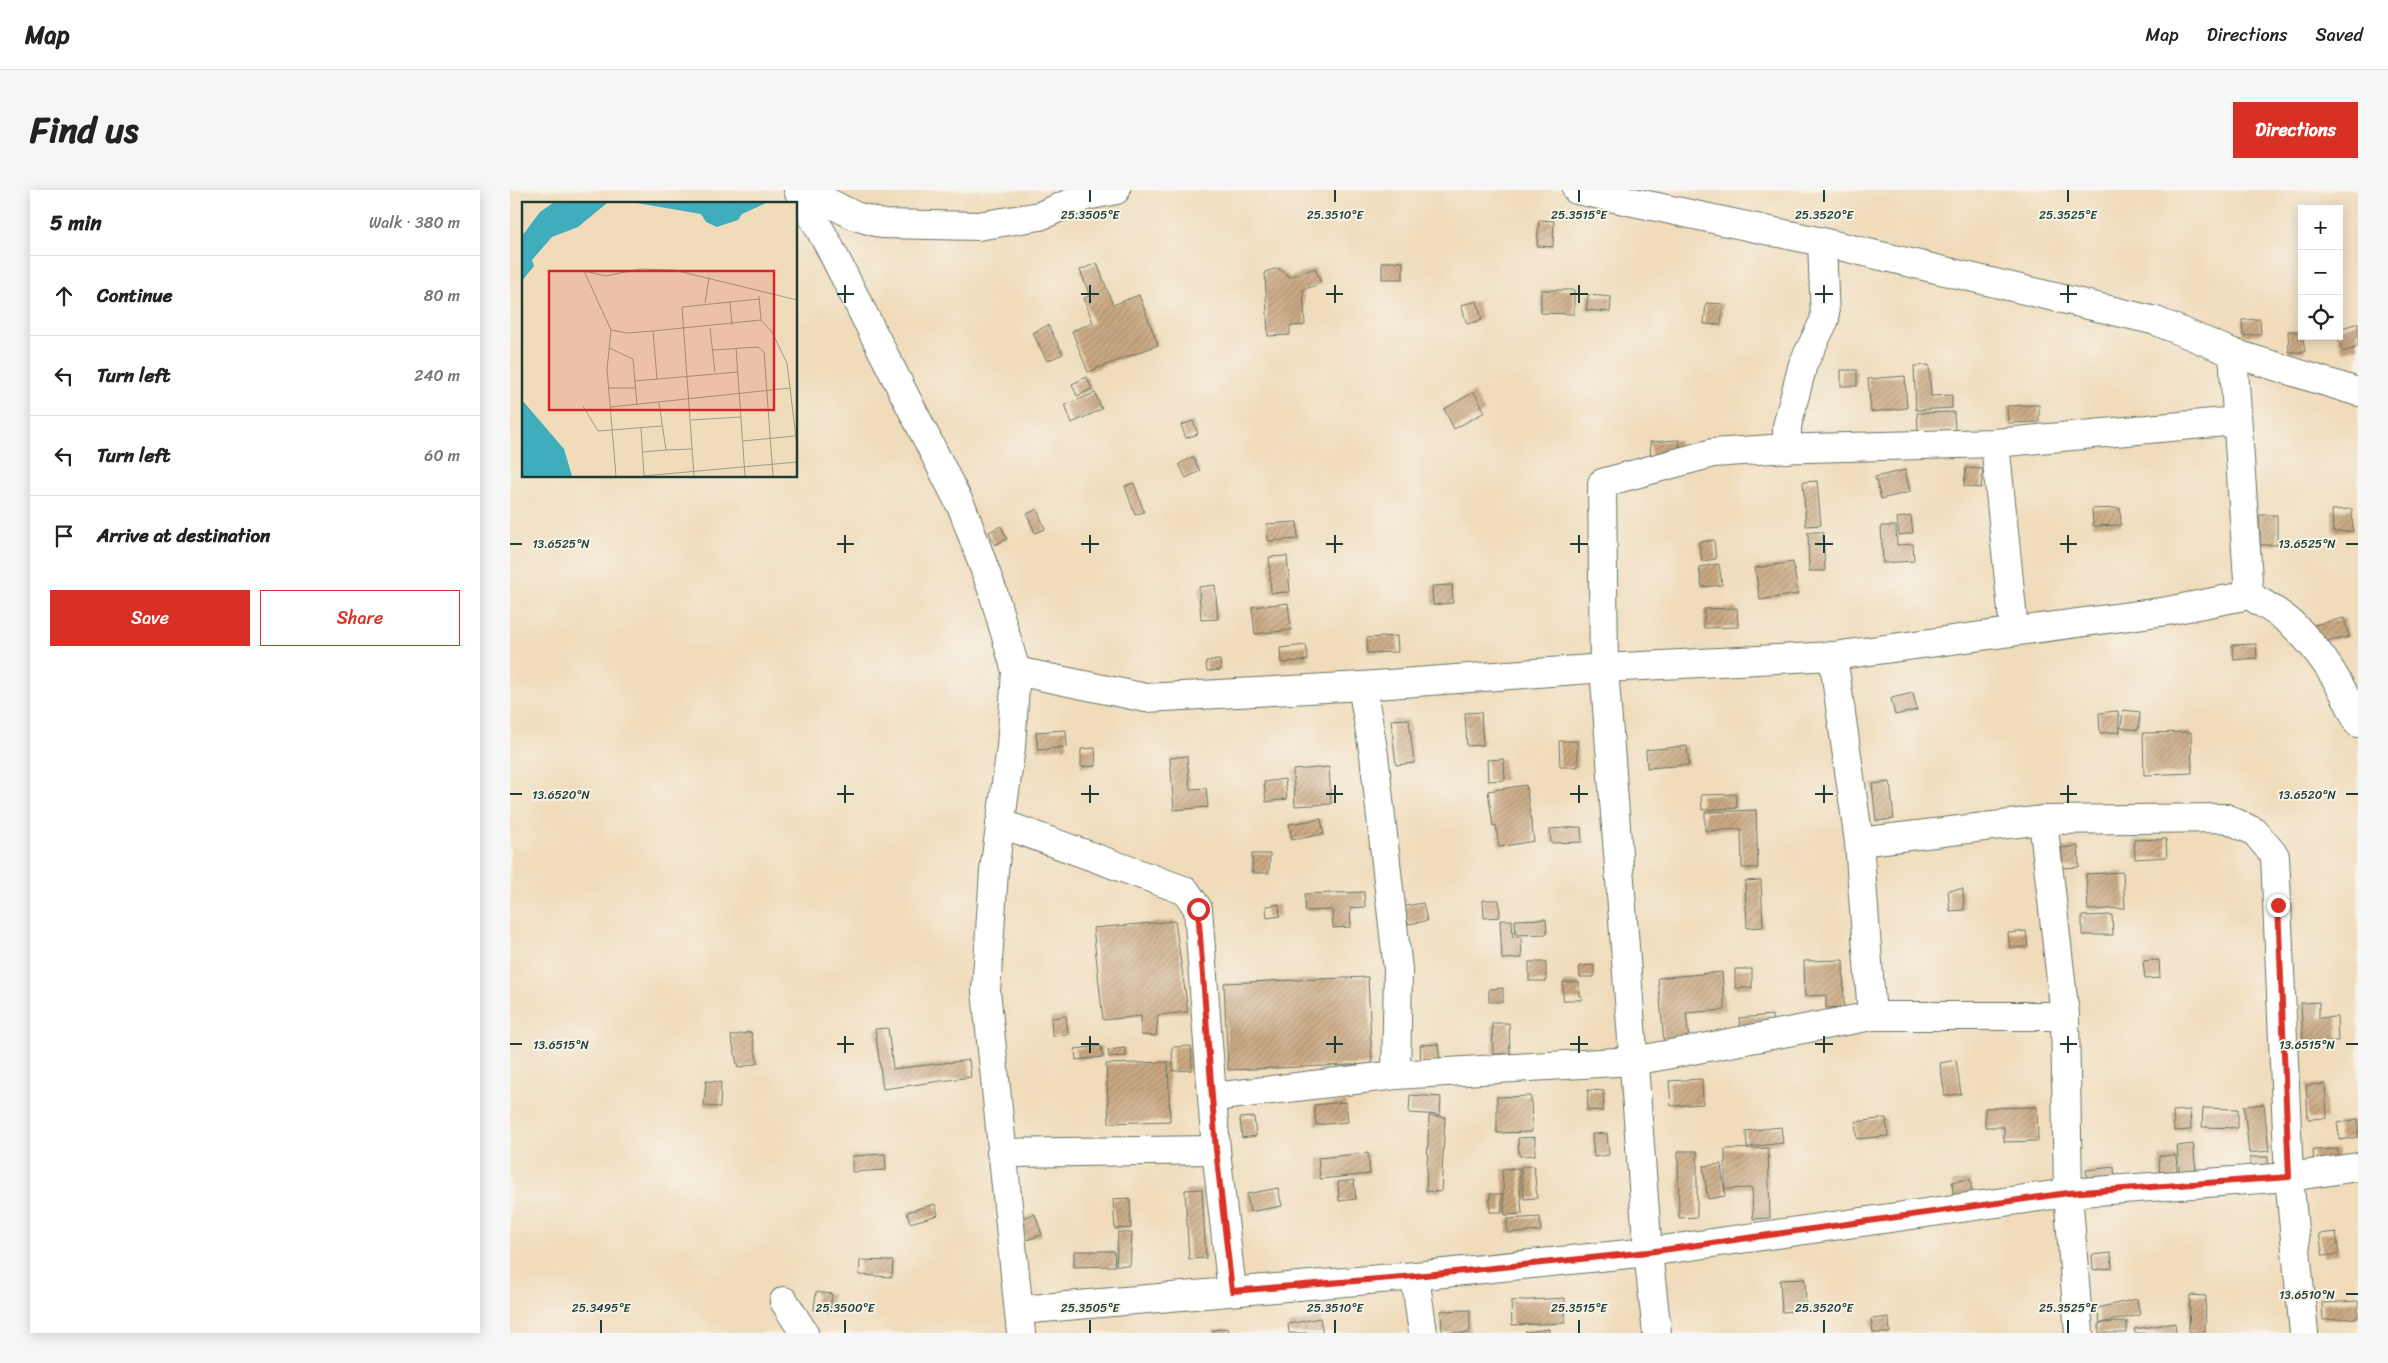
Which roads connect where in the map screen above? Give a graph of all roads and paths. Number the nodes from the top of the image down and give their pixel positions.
1 (798, 190) edge
2 (804, 190) edge
3 (1116, 190) edge
4 (1577, 190) edge
5 (1822, 242) junction
6 (2233, 353) junction
7 (2358, 392) edge
8 (2236, 421) junction
9 (1995, 442) junction
10 (1787, 449) junction
11 (2250, 595) junction
12 (2014, 630) junction
13 (1833, 656) junction
14 (1604, 668) junction
15 (1016, 671) junction
16 (1362, 686) junction
17 (2358, 722) edge
18 (2043, 820) junction
19 (1000, 823) junction
20 (1858, 842) junction
21 (1872, 1016) junction
22 (2064, 1016) junction
23 (1634, 1061) junction
24 (1396, 1075) junction
25 (1214, 1097) junction
26 (1216, 1150) junction
27 (1001, 1153) junction
28 (2358, 1167) edge
29 (2289, 1177) junction
30 (2068, 1193) junction
31 (1648, 1252) junction
32 (1415, 1276) junction
33 (1232, 1291) junction
34 (784, 1301) dead end
35 (1020, 1321) edge
36 (804, 1333) edge
37 (1422, 1333) edge
38 (1657, 1333) edge
39 (2079, 1333) edge
40 (2304, 1333) edge

1 - 15 street
2 - 3 street
4 - 5 street
5 - 6 street
5 - 10 street
6 - 7 street
6 - 8 street
8 - 9 street
8 - 11 street
9 - 10 street
9 - 12 street
10 - 14 street
11 - 12 street
11 - 17 street
12 - 13 street
13 - 14 street
13 - 20 street
14 - 16 street
14 - 23 street
15 - 16 street
15 - 19 street
16 - 24 street
18 - 20 street
18 - 22 street
18 - 29 street
19 - 25 street
19 - 27 street
20 - 21 street
21 - 22 street
21 - 23 street
22 - 30 street
23 - 24 street
23 - 31 street
24 - 25 street
25 - 26 street
26 - 27 street
26 - 33 street
27 - 35 street
28 - 29 street
29 - 30 street
29 - 40 street
30 - 31 street
30 - 39 street
31 - 32 street
31 - 38 street
32 - 33 street
32 - 37 street
33 - 35 street
34 - 36 street

